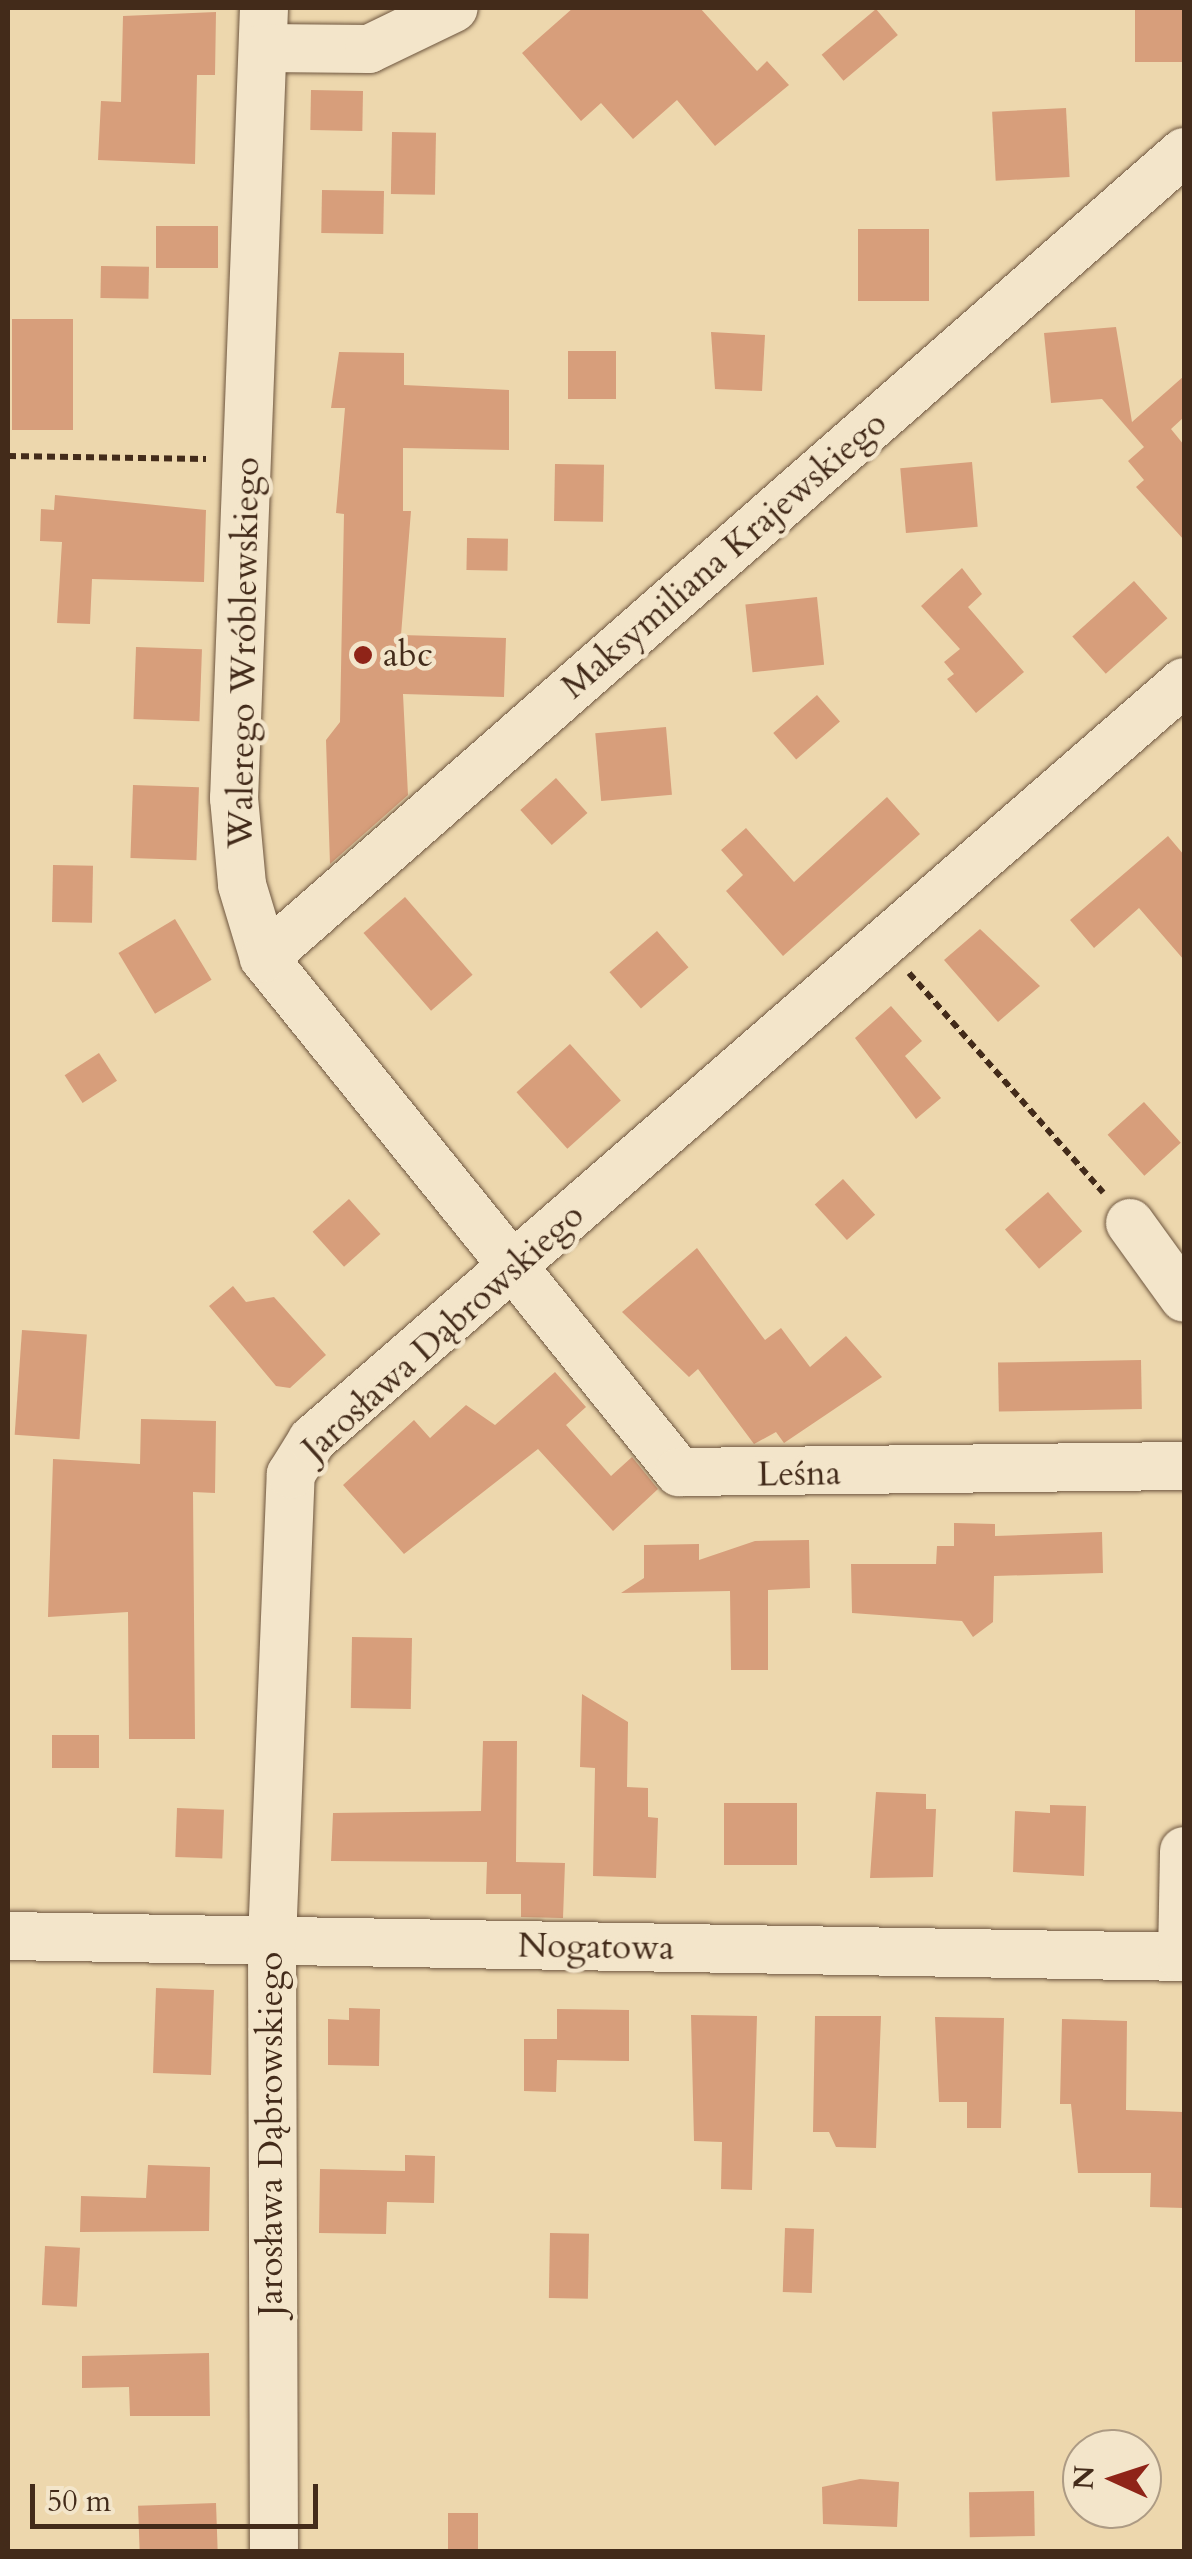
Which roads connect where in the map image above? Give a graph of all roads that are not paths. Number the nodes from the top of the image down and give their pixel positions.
1 (454, 8) edge
2 (264, 28) edge
3 (1184, 152) edge
4 (1184, 682) edge
5 (264, 958) junction
6 (1130, 1223) road end
7 (508, 1270) junction
8 (1184, 1298) edge
9 (1184, 1466) edge
10 (1184, 1851) edge
11 (8, 1936) edge
12 (272, 1942) junction
13 (1184, 1957) edge
14 (274, 2552) edge

1 - 2 street
2 - 5 street, Walerego Wróblewskiego
3 - 5 street, Maksymiliana Krajewskiego
4 - 7 street, Jarosława Dąbrowskiego
5 - 7 street, Walerego Wróblewskiego
6 - 8 street
7 - 9 street, Leśna
7 - 12 street, Jarosława Dąbrowskiego
10 - 13 street
11 - 12 street, Nogatowa
12 - 13 street, Nogatowa
12 - 14 street, Jarosława Dąbrowskiego

